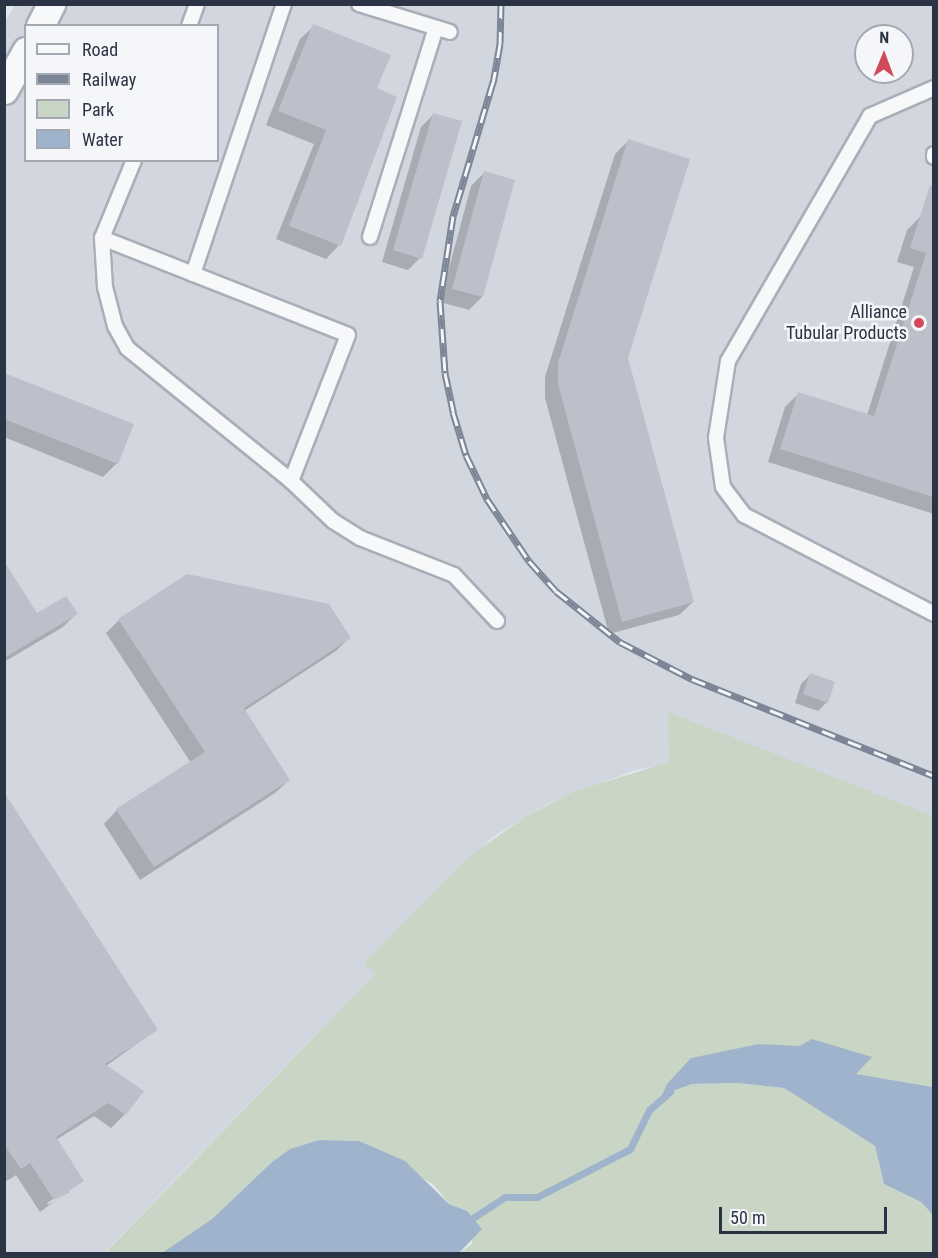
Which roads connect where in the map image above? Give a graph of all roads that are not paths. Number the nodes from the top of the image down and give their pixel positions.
1 (51, 4) edge
2 (197, 4) edge
3 (284, 4) edge
4 (358, 4) edge
5 (41, 24) edge
6 (190, 24) edge
7 (24, 55) edge
8 (933, 88) edge
9 (4, 90) edge
10 (133, 162) edge
11 (370, 237) dead end
12 (102, 238) junction
13 (193, 274) junction
14 (291, 481) junction
15 (933, 614) edge
16 (497, 621) dead end

1 - 5 street
2 - 6 lane
3 - 13 lane
4 - 11 lane
7 - 9 street
8 - 15 lane
10 - 12 lane
12 - 13 lane
12 - 14 lane
13 - 14 lane
14 - 16 lane

